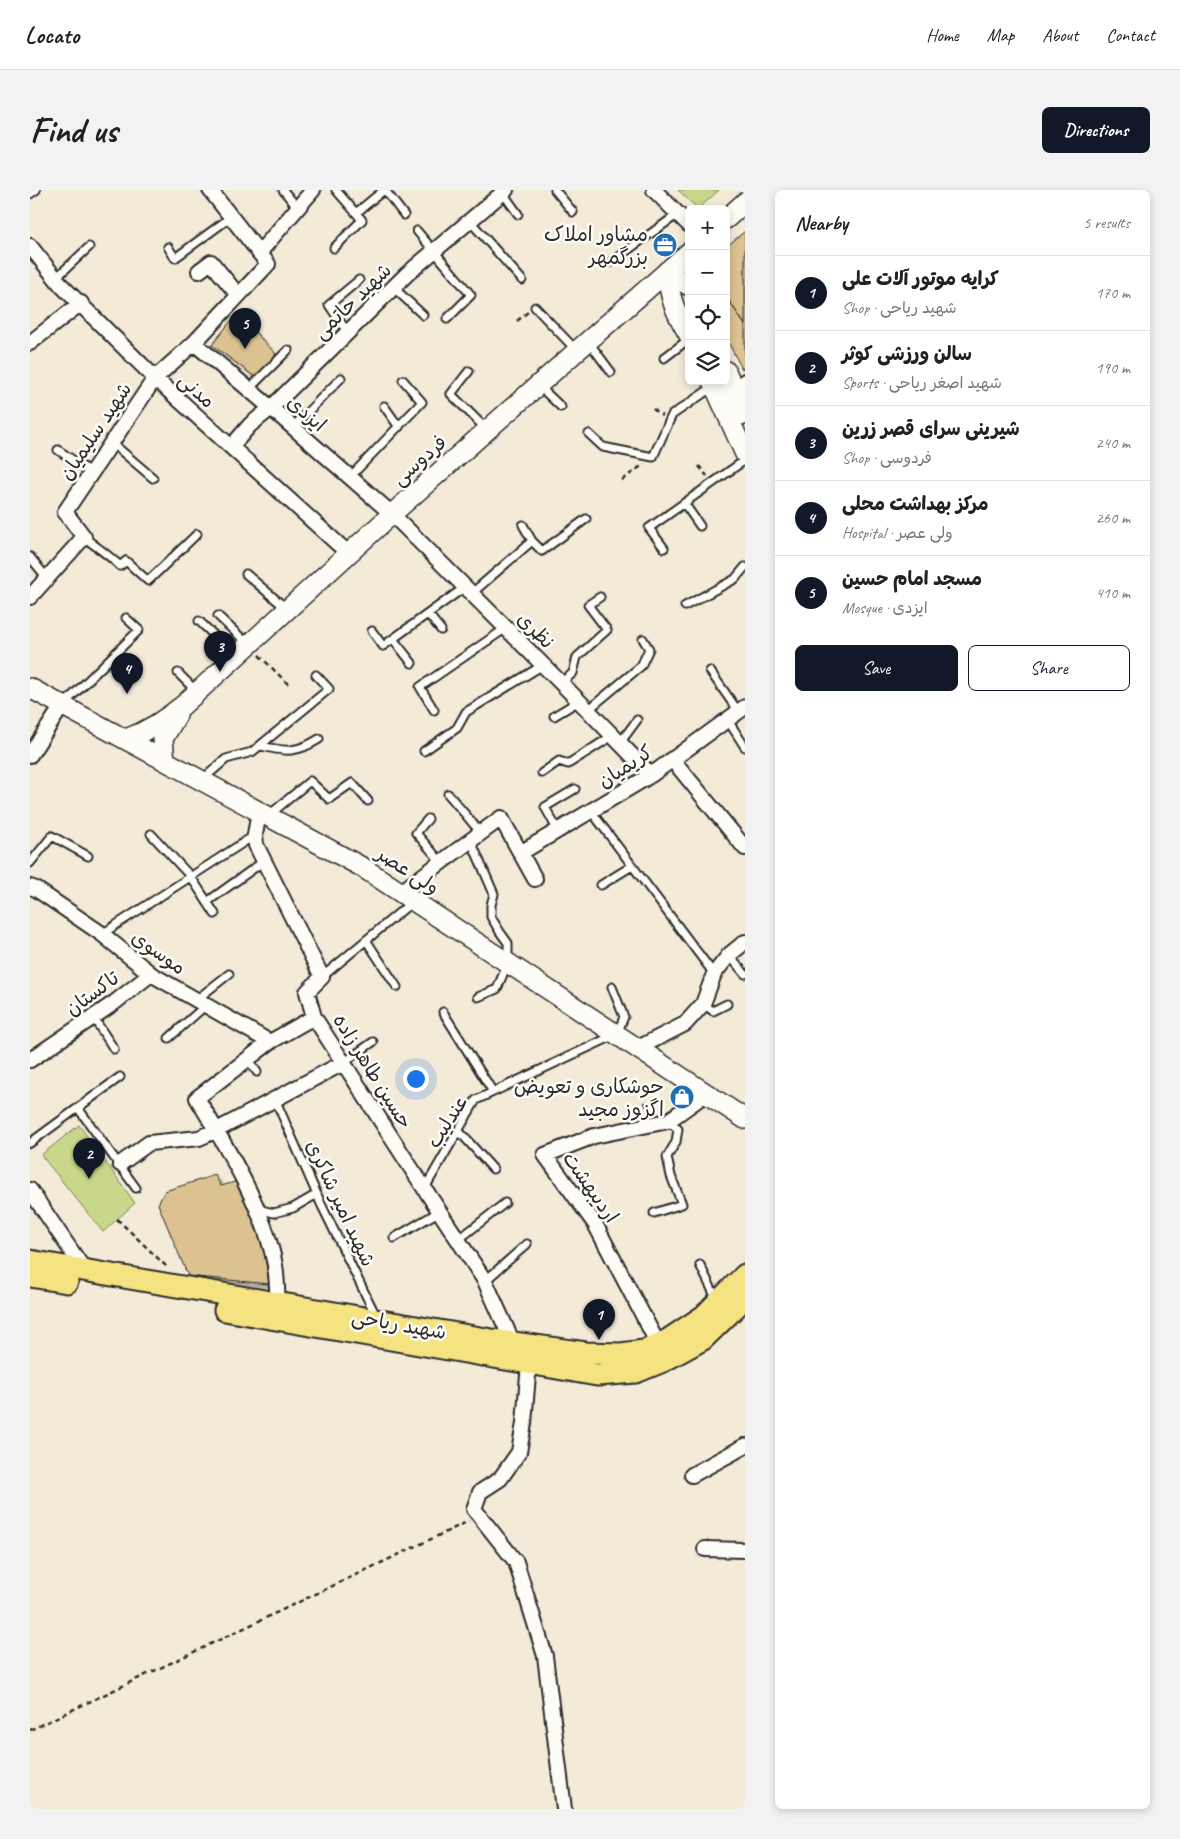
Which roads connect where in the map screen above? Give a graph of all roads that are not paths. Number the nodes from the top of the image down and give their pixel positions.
1 (36, 190) edge
2 (210, 190) edge
3 (283, 190) edge
4 (312, 190) edge
5 (336, 190) edge
6 (384, 190) edge
7 (555, 190) edge
8 (654, 190) edge
9 (504, 192) edge
10 (30, 194) edge
11 (745, 202) edge
12 (297, 207) junction
13 (573, 212) dead end
14 (356, 213) junction
15 (518, 214) dead end
16 (678, 214) junction
17 (404, 215) dead end
18 (730, 215) edge
19 (231, 217) junction
20 (470, 221) junction
21 (685, 221) edge
22 (417, 231) dead end
23 (30, 246) edge
24 (89, 247) dead end
25 (168, 247) dead end
26 (334, 248) dead end
27 (434, 252) junction
28 (685, 255) edge
29 (264, 258) junction
30 (610, 262) dead end
31 (198, 271) dead end
32 (667, 271) junction
33 (56, 278) junction
34 (359, 280) dead end
35 (522, 280) dead end
36 (685, 283) edge
37 (394, 288) junction
38 (238, 295) junction
39 (81, 303) junction
40 (535, 307) road end
41 (423, 315) dead end
42 (447, 319) dead end
43 (685, 328) edge
44 (348, 333) junction
45 (688, 340) edge
46 (30, 343) edge
47 (194, 343) junction
48 (582, 346) junction
49 (288, 350) dead end
50 (664, 358) dead end
51 (469, 371) dead end
52 (610, 372) dead end
53 (730, 375) edge
54 (154, 378) junction
55 (341, 378) dead end
56 (403, 380) dead end
57 (538, 385) junction
58 (712, 385) edge
59 (713, 385) edge
60 (740, 386) edge
61 (249, 390) junction
62 (384, 406) dead end
63 (560, 407) dead end
64 (271, 408) junction
65 (745, 415) edge
66 (293, 427) junction
67 (398, 427) junction
68 (487, 430) junction
69 (589, 434) dead end
70 (112, 443) junction
71 (231, 447) junction
72 (58, 450) dead end
73 (745, 454) edge
74 (745, 460) edge
75 (92, 473) junction
76 (350, 477) junction
77 (153, 478) dead end
78 (684, 503) junction
79 (392, 514) junction
80 (586, 518) dead end
81 (522, 525) dead end
82 (700, 526) dead end
83 (197, 534) dead end
84 (84, 537) junction
85 (532, 541) junction
86 (664, 548) dead end
87 (348, 554) junction
88 (30, 558) edge
89 (745, 567) edge
90 (246, 574) dead end
91 (47, 578) junction
92 (468, 590) junction
93 (30, 597) edge
94 (600, 597) dead end
95 (685, 606) dead end
96 (287, 610) junction
97 (428, 614) junction
98 (218, 616) dead end
99 (126, 618) dead end
100 (198, 621) dead end
101 (506, 628) junction
102 (441, 630) dead end
103 (372, 631) dead end
104 (393, 639) junction
105 (643, 639) dead end
106 (243, 651) junction
107 (412, 663) dead end
108 (543, 665) junction
109 (710, 671) dead end
110 (178, 672) dead end
111 (316, 675) dead end
112 (561, 683) junction
113 (30, 688) edge
114 (197, 692) junction
115 (584, 705) junction
116 (62, 706) junction
117 (182, 706) junction
118 (434, 710) dead end
119 (737, 712) edge
120 (554, 716) dead end
121 (637, 720) dead end
122 (320, 739) dead end
123 (616, 739) junction
124 (126, 740) junction
125 (261, 746) junction
126 (745, 747) edge
127 (424, 751) dead end
128 (30, 756) edge
129 (672, 759) junction
130 (166, 761) junction
131 (542, 773) dead end
132 (651, 775) junction
133 (202, 780) junction
134 (576, 789) dead end
135 (448, 794) dead end
136 (368, 802) dead end
137 (591, 811) junction
138 (263, 814) junction
139 (428, 819) dead end
140 (558, 830) junction
141 (151, 834) dead end
142 (255, 835) junction
143 (476, 837) junction
144 (745, 848) edge
145 (522, 852) junction
146 (88, 856) dead end
147 (264, 861) junction
148 (441, 862) junction
149 (30, 863) edge
150 (632, 866) junction
151 (191, 877) junction
152 (536, 879) dead end
153 (601, 885) dead end
154 (30, 887) edge
155 (407, 896) junction
156 (207, 902) junction
157 (215, 914) dead end
158 (102, 934) junction
159 (366, 940) junction
160 (745, 942) edge
161 (729, 955) junction
162 (508, 962) junction
163 (151, 974) junction
164 (229, 974) dead end
165 (714, 974) junction
166 (745, 974) edge
167 (322, 977) junction
168 (397, 987) dead end
169 (612, 987) dead end
170 (478, 996) dead end
171 (200, 1003) junction
172 (703, 1004) junction
173 (727, 1004) dead end
174 (443, 1012) dead end
175 (93, 1017) junction
176 (314, 1017) junction
177 (617, 1034) junction
178 (169, 1038) dead end
179 (270, 1042) junction
180 (373, 1042) dead end
181 (638, 1048) junction
182 (114, 1049) dead end
183 (248, 1059) junction
184 (30, 1060) edge
185 (343, 1063) junction
186 (257, 1072) dead end
187 (120, 1077) dead end
188 (493, 1092) junction
189 (707, 1093) junction
190 (275, 1099) junction
191 (78, 1108) junction
192 (745, 1119) edge
193 (668, 1121) junction
194 (216, 1130) junction
195 (458, 1130) junction
196 (30, 1143) edge
197 (120, 1164) junction
198 (493, 1169) dead end
199 (136, 1188) dead end
200 (425, 1188) junction
201 (30, 1190) edge
202 (317, 1194) junction
203 (505, 1203) dead end
204 (256, 1209) junction
205 (440, 1211) junction
206 (654, 1214) dead end
207 (394, 1238) dead end
208 (458, 1240) junction
209 (527, 1244) dead end
210 (30, 1261) edge
211 (700, 1265) dead end
212 (85, 1271) junction
213 (745, 1275) edge
214 (30, 1276) edge
215 (485, 1281) junction
216 (745, 1298) edge
217 (718, 1303) junction
218 (278, 1304) junction
219 (379, 1321) junction
220 (513, 1343) junction
221 (658, 1344) junction
222 (529, 1363) junction
223 (745, 1446) edge
224 (692, 1476) dead end
225 (705, 1549) dead end
226 (745, 1550) edge
227 (564, 1809) edge

1 - 10 lane
2 - 19 street
3 - 12 lane
4 - 12 street
5 - 14 lane
6 - 14 lane
6 - 17 lane
7 - 13 lane
8 - 16 street
9 - 15 lane
9 - 20 street, شهید حاتمی
11 - 18 street
12 - 29 street
14 - 26 lane
16 - 21 street
16 - 30 lane
19 - 25 lane
19 - 29 street
20 - 27 street, شهید حاتمی
20 - 35 lane
22 - 27 lane
23 - 33 street, مدنی
24 - 33 lane
27 - 37 street, شهید حاتمی
27 - 42 lane
28 - 32 street, فردوسی
29 - 38 street
31 - 38 street
32 - 36 street
32 - 43 street
32 - 48 street, فردوسی
33 - 39 street, مدنی
34 - 44 lane
37 - 41 lane
37 - 44 street, شهید حاتمی
38 - 47 street
39 - 46 street
39 - 54 street, مدنی
40 - 48 lane
44 - 64 street, شهید حاتمی
45 - 50 lane
47 - 54 street
47 - 61 street, ایزدی
48 - 52 lane
48 - 57 street, فردوسی
49 - 61 lane
51 - 68 lane
53 - 60 street
54 - 70 street, شهید سلیمیان
54 - 71 street, مدنی
55 - 66 lane
56 - 67 lane
57 - 63 lane
57 - 68 street, فردوسی
58 - 69 lane
59 - 73 street
60 - 65 street
61 - 64 street, ایزدی
62 - 67 lane
64 - 66 street, ایزدی
64 - 71 street, شهید حاتمی
66 - 76 street, ایزدی
67 - 76 lane
68 - 79 street, فردوسی
70 - 75 street, شهید سلیمیان
70 - 77 lane
71 - 87 street, مدنی
72 - 75 lane
74 - 78 lane
75 - 84 street, شهید سلیمیان
76 - 79 street, ایزدی
78 - 82 lane
78 - 86 lane
79 - 87 street, فردوسی
79 - 92 street, نظری
80 - 85 lane
81 - 85 lane
83 - 84 lane
84 - 91 street
85 - 92 lane
87 - 96 street, فردوسی
88 - 91 lane
89 - 95 lane
90 - 96 lane
91 - 93 street
92 - 97 lane
92 - 101 street, نظری
94 - 112 lane
96 - 106 street, فردوسی
97 - 102 lane
97 - 104 lane
98 - 106 lane
99 - 116 lane
100 - 106 lane
101 - 108 street, نظری
101 - 118 lane
103 - 104 lane
104 - 107 lane
105 - 115 lane
106 - 114 street, فردوسی
108 - 112 street, نظری
108 - 127 lane
109 - 119 lane
110 - 114 lane
111 - 125 lane
112 - 115 street, نظری
113 - 116 street, ولی عصر
114 - 117 street, فردوسی
115 - 120 lane
115 - 123 street, نظری
116 - 124 street, ولی عصر
116 - 128 street
117 - 124 street, فردوسی
117 - 130 street, فردوسی
119 - 126 lane
119 - 129 street, کریمیان
121 - 123 lane
122 - 125 lane
123 - 131 lane
123 - 132 street, نظری
124 - 130 street, ولی عصر
125 - 133 lane
129 - 132 street, کریمیان
129 - 144 street
130 - 133 street, ولی عصر
132 - 137 street, کریمیان
133 - 138 street, ولی عصر
134 - 140 lane
135 - 143 lane
136 - 138 lane
137 - 140 street, کریمیان
137 - 150 lane
138 - 142 street
138 - 155 street, ولی عصر
139 - 148 lane
140 - 145 street, کریمیان
141 - 151 lane
142 - 147 street
142 - 151 lane
143 - 145 street
143 - 148 street
143 - 162 lane
145 - 152 street
146 - 149 lane
147 - 156 lane
147 - 167 street
148 - 155 street
150 - 153 lane
150 - 165 lane
151 - 156 lane
151 - 158 lane
154 - 158 street, موسوی
155 - 159 lane
155 - 162 street, ولی عصر
156 - 157 lane
158 - 163 street, موسوی
159 - 167 lane
159 - 168 lane
160 - 161 street
161 - 165 street
161 - 166 lane
162 - 170 lane
162 - 177 street, ولی عصر
163 - 171 street, موسوی
163 - 175 street, تاکستان
164 - 171 lane
165 - 172 street
167 - 176 street, حسین طاهر زاده
169 - 177 lane
171 - 178 lane
171 - 179 street, موسوی
172 - 173 lane
172 - 181 street
174 - 188 lane
175 - 182 lane
175 - 184 street, تاکستان
176 - 179 street
176 - 185 street, حسین طاهر زاده
177 - 181 street, ولی عصر
177 - 188 lane, عندلیب
179 - 183 street
180 - 185 lane
181 - 189 street, ولی عصر
183 - 186 lane
183 - 194 street
185 - 190 street
185 - 200 street, حسین طاهر زاده
187 - 191 lane
188 - 195 lane, عندلیب
189 - 192 street, ولی عصر
189 - 193 street, اردیبهشت
190 - 194 street
190 - 202 lane, شهید امیر شاکری
191 - 196 lane
191 - 197 lane
193 - 206 lane
193 - 221 street, اردیبهشت
194 - 197 street
194 - 204 street
195 - 198 lane
195 - 200 lane, عندلیب
197 - 199 lane
200 - 205 street, حسین طاهر زاده
201 - 212 street
202 - 204 lane
202 - 219 lane, شهید امیر شاکری
203 - 208 lane
204 - 218 street
205 - 207 lane
205 - 208 street, حسین طاهر زاده
208 - 215 street, حسین طاهر زاده
209 - 215 lane
210 - 212 main road, شهید ریاحی
211 - 217 lane
212 - 218 main road, شهید ریاحی
213 - 217 main road, شهید ریاحی
214 - 222 main road, شهید ریاحی
215 - 220 street, حسین طاهر زاده
216 - 222 main road, شهید ریاحی
217 - 221 main road, شهید ریاحی
218 - 219 main road, شهید ریاحی
219 - 220 main road, شهید ریاحی
220 - 221 main road, شهید ریاحی
222 - 227 street
223 - 224 street
225 - 226 street

